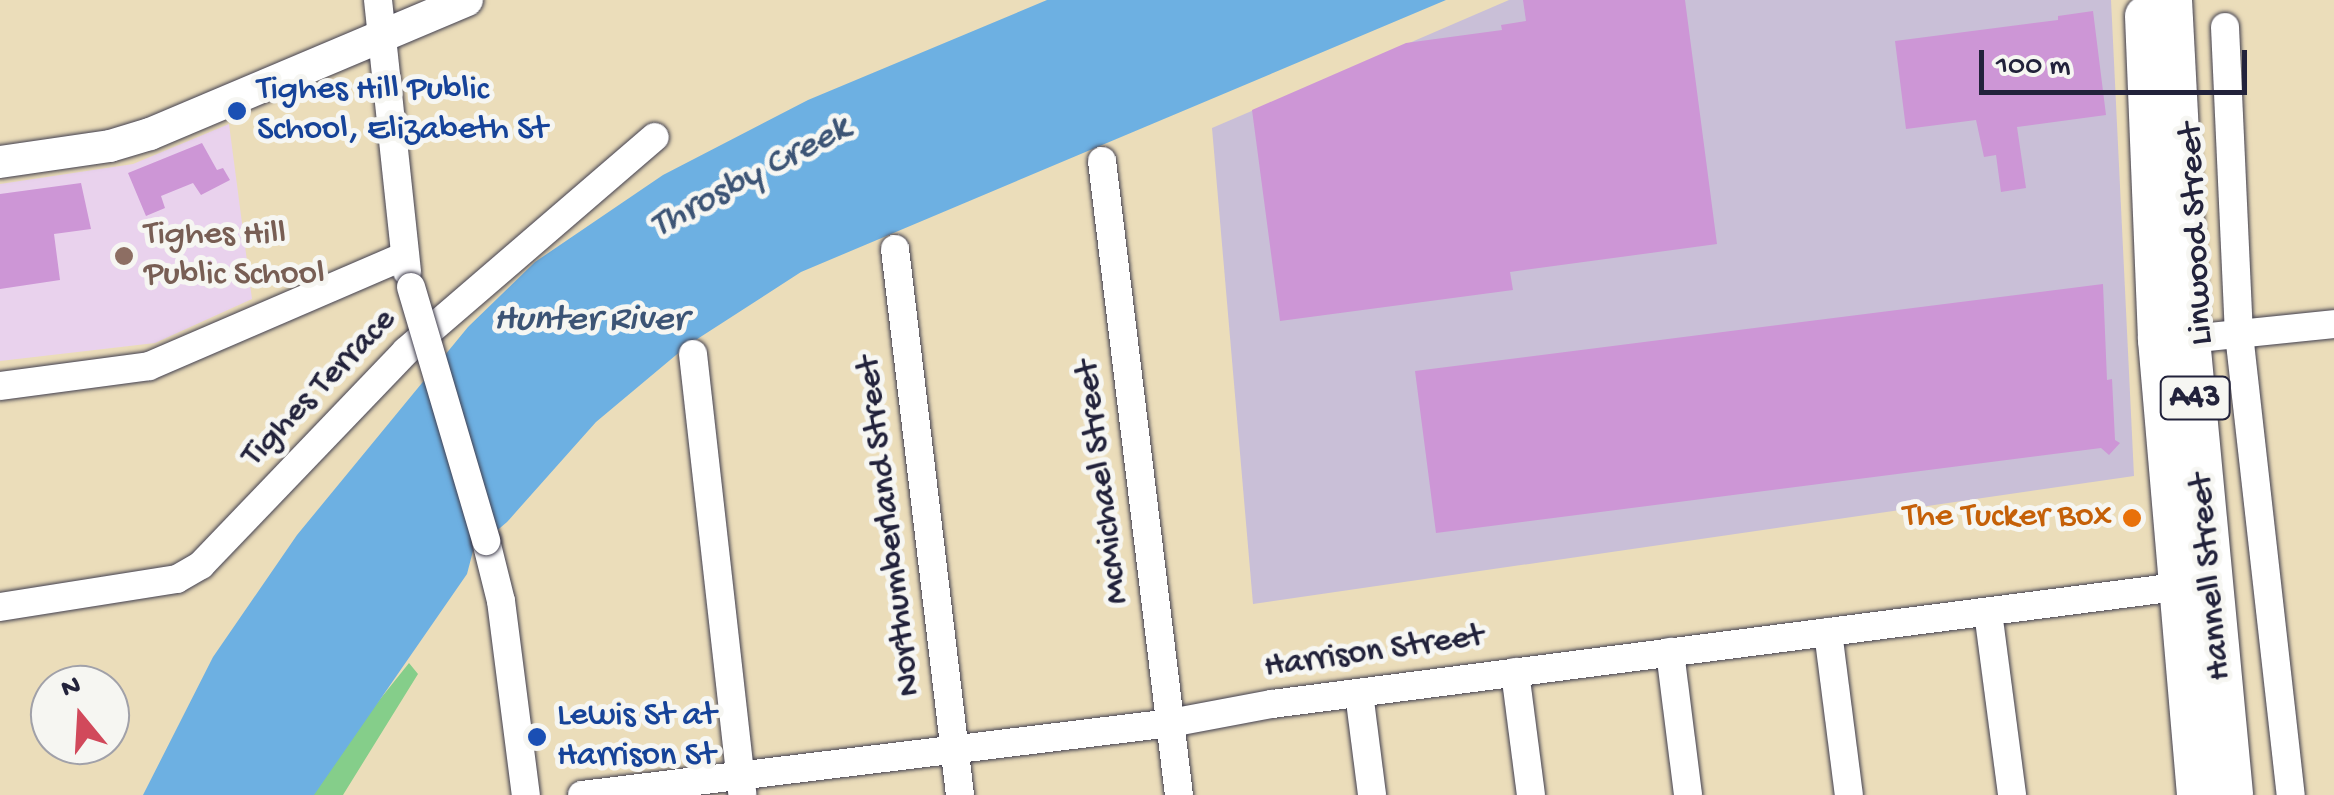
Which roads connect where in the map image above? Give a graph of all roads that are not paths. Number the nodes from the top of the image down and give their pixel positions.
1 (378, 0) edge
2 (467, 0) edge
3 (2145, 0) edge
4 (2172, 0) edge
5 (2225, 27) dead end
6 (382, 36) junction
7 (656, 137) dead end
8 (1102, 161) dead end
9 (0, 162) edge
10 (895, 249) dead end
11 (407, 271) junction
12 (2334, 324) edge
13 (2239, 334) junction
14 (2190, 339) junction
15 (693, 354) dead end
16 (0, 386) edge
17 (2176, 587) junction
18 (0, 607) edge
19 (1988, 612) junction
20 (1828, 632) junction
21 (1670, 652) junction
22 (1515, 672) junction
23 (1359, 693) junction
24 (1170, 723) junction
25 (955, 749) junction
26 (741, 786) edge
27 (526, 795) edge
28 (582, 795) edge
29 (960, 795) edge
30 (1178, 795) edge
31 (1372, 795) edge
32 (1531, 795) edge
33 (1688, 795) edge
34 (1848, 795) edge
35 (2012, 795) edge
36 (2198, 795) edge
37 (2233, 795) edge
38 (2291, 795) edge

1 - 6 street
2 - 6 main road
3 - 17 highway, Hannell Street / A43
4 - 14 highway, Hannell Street / A43
5 - 13 street, Linwood Street
6 - 9 main road
6 - 11 street
7 - 18 street, Tighes Terrace
8 - 24 street, McMichael Street
10 - 25 street, Northumberland Street
11 - 16 street
11 - 27 street, bridge
12 - 13 street
13 - 14 street
13 - 38 street, Linwood Street
14 - 37 highway, Hannell Street / A43
15 - 26 street
17 - 19 street, Harrison Street
17 - 36 highway, Hannell Street / A43
19 - 20 street, Harrison Street
19 - 35 street
20 - 21 street, Harrison Street
20 - 34 street
21 - 22 street, Harrison Street
21 - 33 street
22 - 23 street, Harrison Street
22 - 32 street
23 - 24 street, Harrison Street
23 - 31 street
24 - 25 street, Harrison Street
24 - 30 street, McMichael Street
25 - 26 street, Harrison Street
25 - 29 street, Northumberland Street
26 - 28 street, Harrison Street

